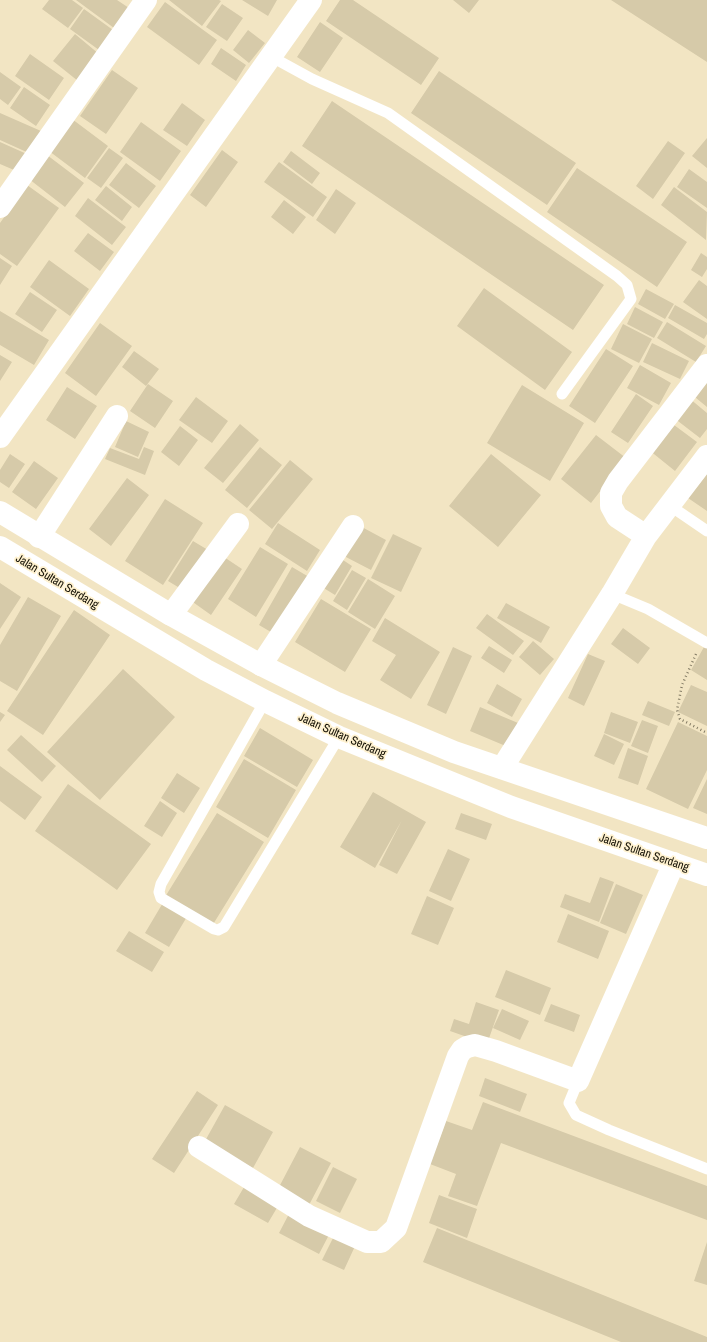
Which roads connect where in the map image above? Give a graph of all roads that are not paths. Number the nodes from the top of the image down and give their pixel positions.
1 (146, 0) edge
2 (311, 0) edge
3 (270, 56) junction
4 (0, 208) edge
5 (707, 365) edge
6 (562, 394) dead end
7 (117, 416) dead end
8 (0, 437) edge
9 (707, 456) edge
10 (669, 505) junction
11 (0, 512) edge
12 (238, 524) dead end
13 (353, 526) dead end
14 (707, 531) edge
15 (646, 536) junction
16 (39, 537) junction
17 (0, 547) edge
18 (612, 594) junction
19 (171, 615) junction
20 (705, 641) edge
21 (261, 665) junction
22 (265, 701) junction
23 (339, 737) junction
24 (502, 768) junction
25 (707, 838) edge
26 (674, 863) junction
27 (707, 875) edge
28 (578, 1081) junction
29 (199, 1147) dead end
30 (707, 1169) edge

1 - 4 main road
2 - 3 main road
3 - 6 lane
3 - 8 main road
5 - 15 main road
7 - 16 main road
9 - 10 main road
10 - 14 lane
10 - 15 main road
11 - 16 main road
12 - 19 main road
13 - 21 main road
15 - 18 main road
16 - 19 main road
17 - 22 main road, Jalan Sultan Serdang
18 - 20 lane
18 - 24 main road
19 - 21 main road
21 - 24 main road
22 - 23 main road, Jalan Sultan Serdang
22 - 23 lane
23 - 26 main road, Jalan Sultan Serdang
24 - 25 main road
26 - 27 main road, Jalan Sultan Serdang
26 - 28 main road
28 - 29 main road
28 - 30 lane

